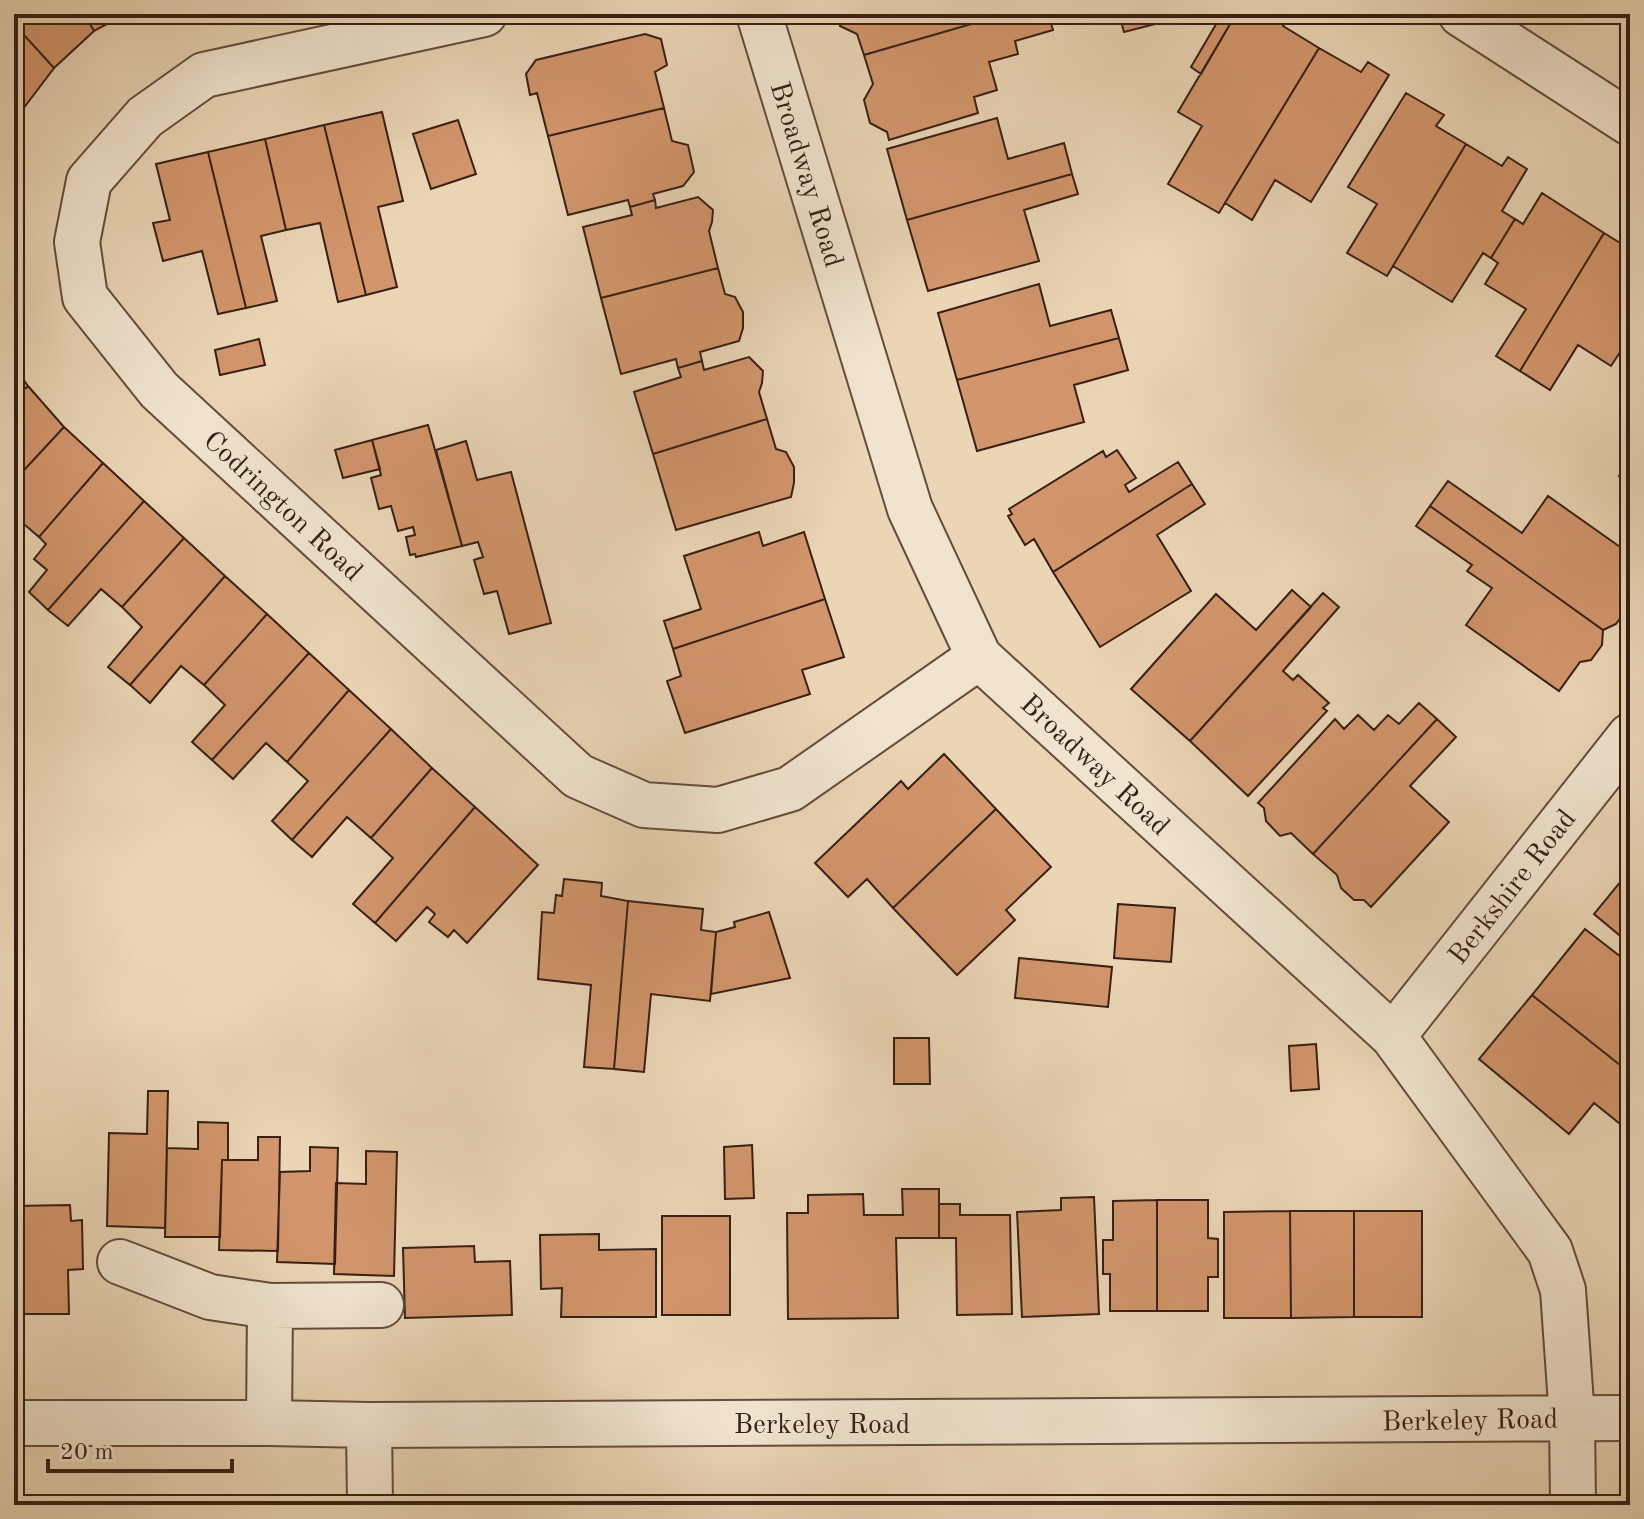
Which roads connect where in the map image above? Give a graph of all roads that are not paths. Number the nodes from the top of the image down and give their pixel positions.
1 (484, 14) edge
2 (759, 14) edge
3 (1461, 14) edge
4 (1630, 123) edge
5 (979, 657) junction
6 (1630, 736) edge
7 (1393, 1036) junction
8 (120, 1262) dead end
9 (381, 1305) dead end
10 (270, 1306) junction
11 (1572, 1418) junction
12 (1630, 1418) edge
13 (14, 1423) edge
14 (269, 1423) junction
15 (369, 1425) junction
16 (370, 1505) edge
17 (1573, 1505) edge

1 - 5 street, Codrington Road
2 - 5 street, Broadway Road
3 - 4 street
5 - 7 street, Broadway Road
6 - 7 street, Berkshire Road
7 - 11 street, Broadway Road
8 - 10 street
9 - 10 street
10 - 14 street
11 - 12 street, Berkeley Road
11 - 15 street, Berkeley Road
11 - 17 street, Broadway Road
13 - 14 street, Berkeley Road
14 - 15 street, Berkeley Road
15 - 16 street

